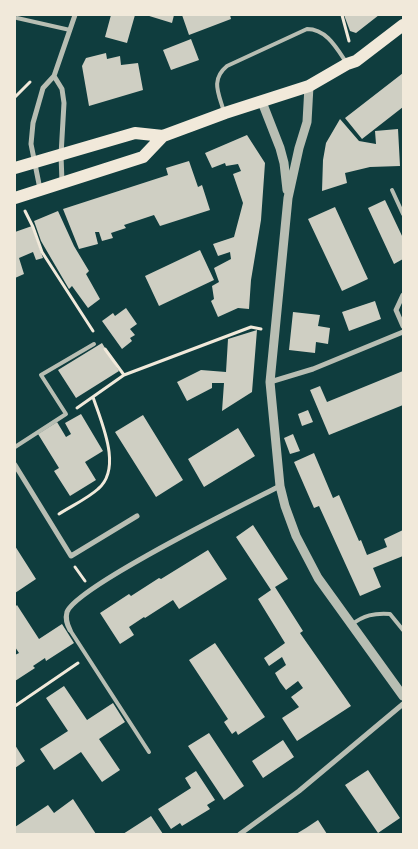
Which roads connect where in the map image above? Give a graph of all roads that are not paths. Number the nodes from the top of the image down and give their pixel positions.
1 (75, 15) edge
2 (16, 18) dead end
3 (403, 25) edge
4 (70, 30) junction
5 (347, 64) junction
6 (54, 76) junction
7 (309, 86) junction
8 (262, 102) junction
9 (225, 113) junction
10 (163, 136) junction
11 (61, 155) junction
12 (34, 163) junction
13 (15, 168) edge
14 (62, 182) junction
15 (40, 190) junction
16 (392, 190) dead end
17 (15, 198) edge
18 (288, 198) junction
19 (403, 214) edge
20 (403, 295) edge
21 (403, 326) edge
22 (403, 332) edge
23 (94, 344) dead end
24 (270, 382) junction
25 (15, 447) edge
26 (16, 468) edge
27 (280, 486) junction
28 (137, 516) dead end
29 (351, 626) junction
30 (70, 630) joint
31 (403, 630) edge
32 (403, 696) edge
33 (403, 704) edge
34 (149, 752) dead end
35 (240, 834) edge

1 - 4 street
2 - 4 lane
3 - 5 main road
4 - 6 street
5 - 7 main road
5 - 9 lane
6 - 11 street
6 - 12 street
7 - 8 main road
7 - 18 street
8 - 9 main road
8 - 18 street
9 - 10 main road
10 - 11 main road
10 - 14 main road
11 - 12 main road
11 - 14 street
12 - 13 main road
12 - 15 street
14 - 15 main road
15 - 17 main road
16 - 19 lane
18 - 24 street
20 - 21 street
22 - 24 street
23 - 25 lane
24 - 27 street
26 - 28 street
27 - 29 street
27 - 30 street
29 - 31 lane
29 - 32 street
30 - 34 lane
33 - 35 street

